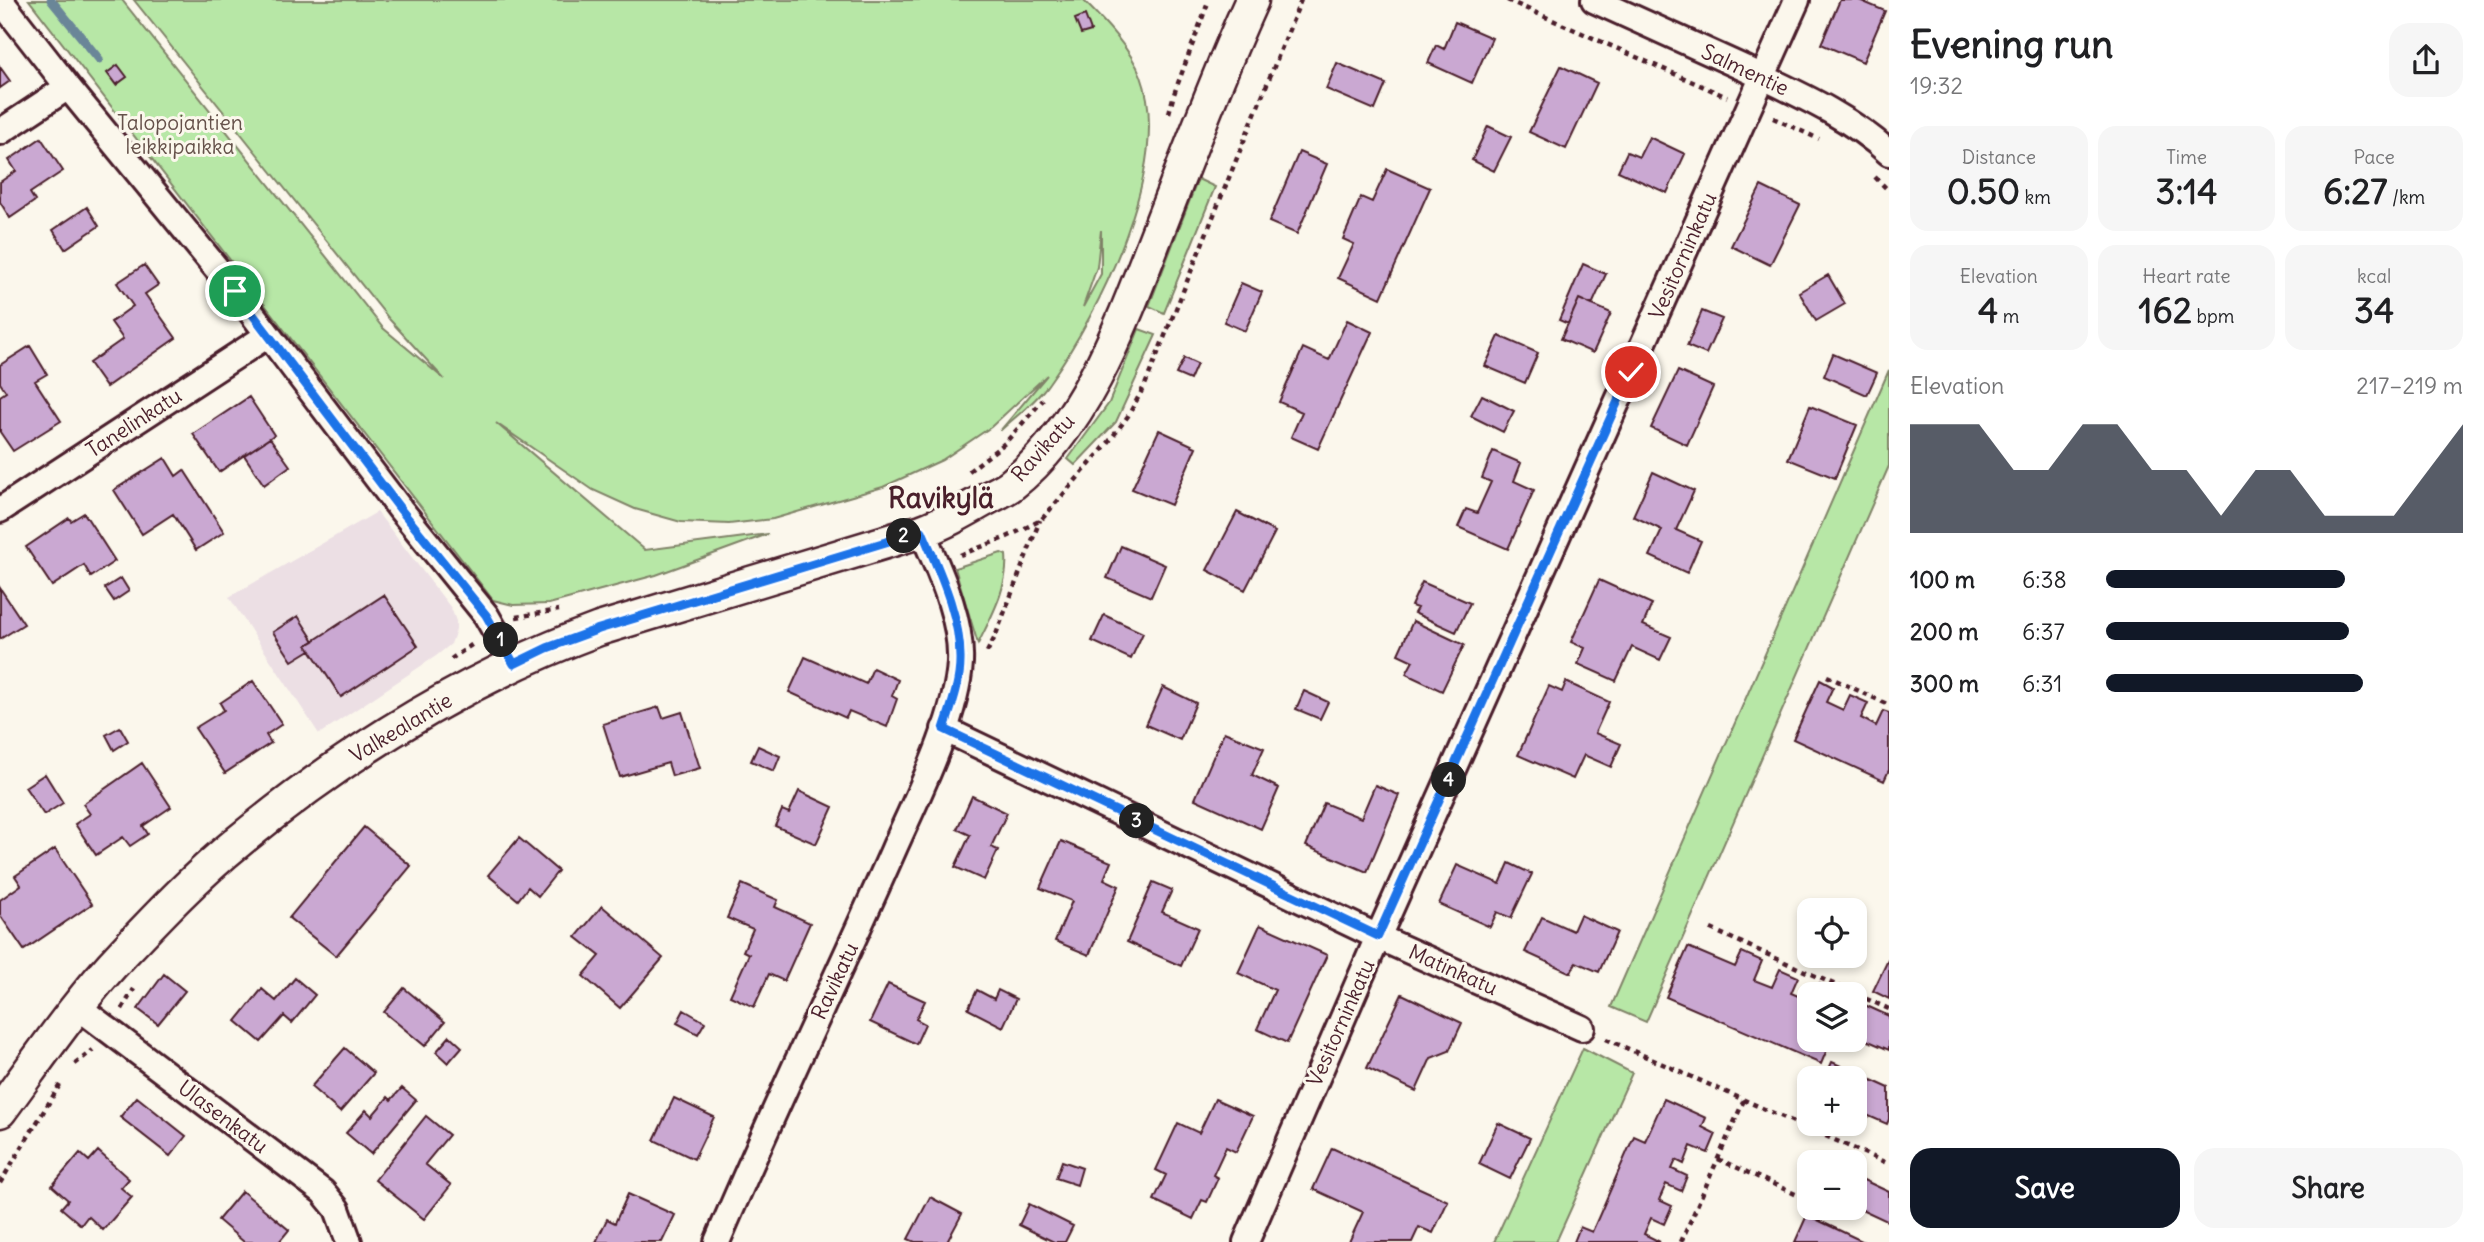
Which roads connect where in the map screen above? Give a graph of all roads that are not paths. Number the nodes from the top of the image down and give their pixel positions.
1 (0, 0) edge
2 (1252, 0) edge
3 (1594, 0) edge
4 (1797, 0) edge
5 (1763, 78) junction
6 (68, 87) junction
7 (0, 132) edge
8 (1889, 153) edge
9 (268, 335) junction
10 (0, 510) edge
11 (922, 531) junction
12 (514, 664) junction
13 (944, 729) junction
14 (1378, 936) junction
15 (78, 1007) junction
16 (1583, 1028) road end
17 (0, 1111) edge
18 (349, 1242) edge
19 (717, 1242) edge
20 (1245, 1242) edge

1 - 6 street
2 - 11 street, Ravikatu
3 - 5 street, Salmentie
4 - 5 street, Vesitorninkatu
5 - 8 street, Salmentie
5 - 14 street, Vesitorninkatu
6 - 7 street
6 - 9 street
9 - 10 street, Tanelinkatu
9 - 12 street
11 - 12 street, Valkealantie
11 - 13 street, Ravikatu
12 - 15 street, Valkealantie
13 - 14 street, Matinkatu
13 - 19 street, Ravikatu
14 - 16 street, Matinkatu
14 - 20 street, Vesitorninkatu
15 - 17 street, Valkealantie
15 - 18 street, Ulasenkatu

